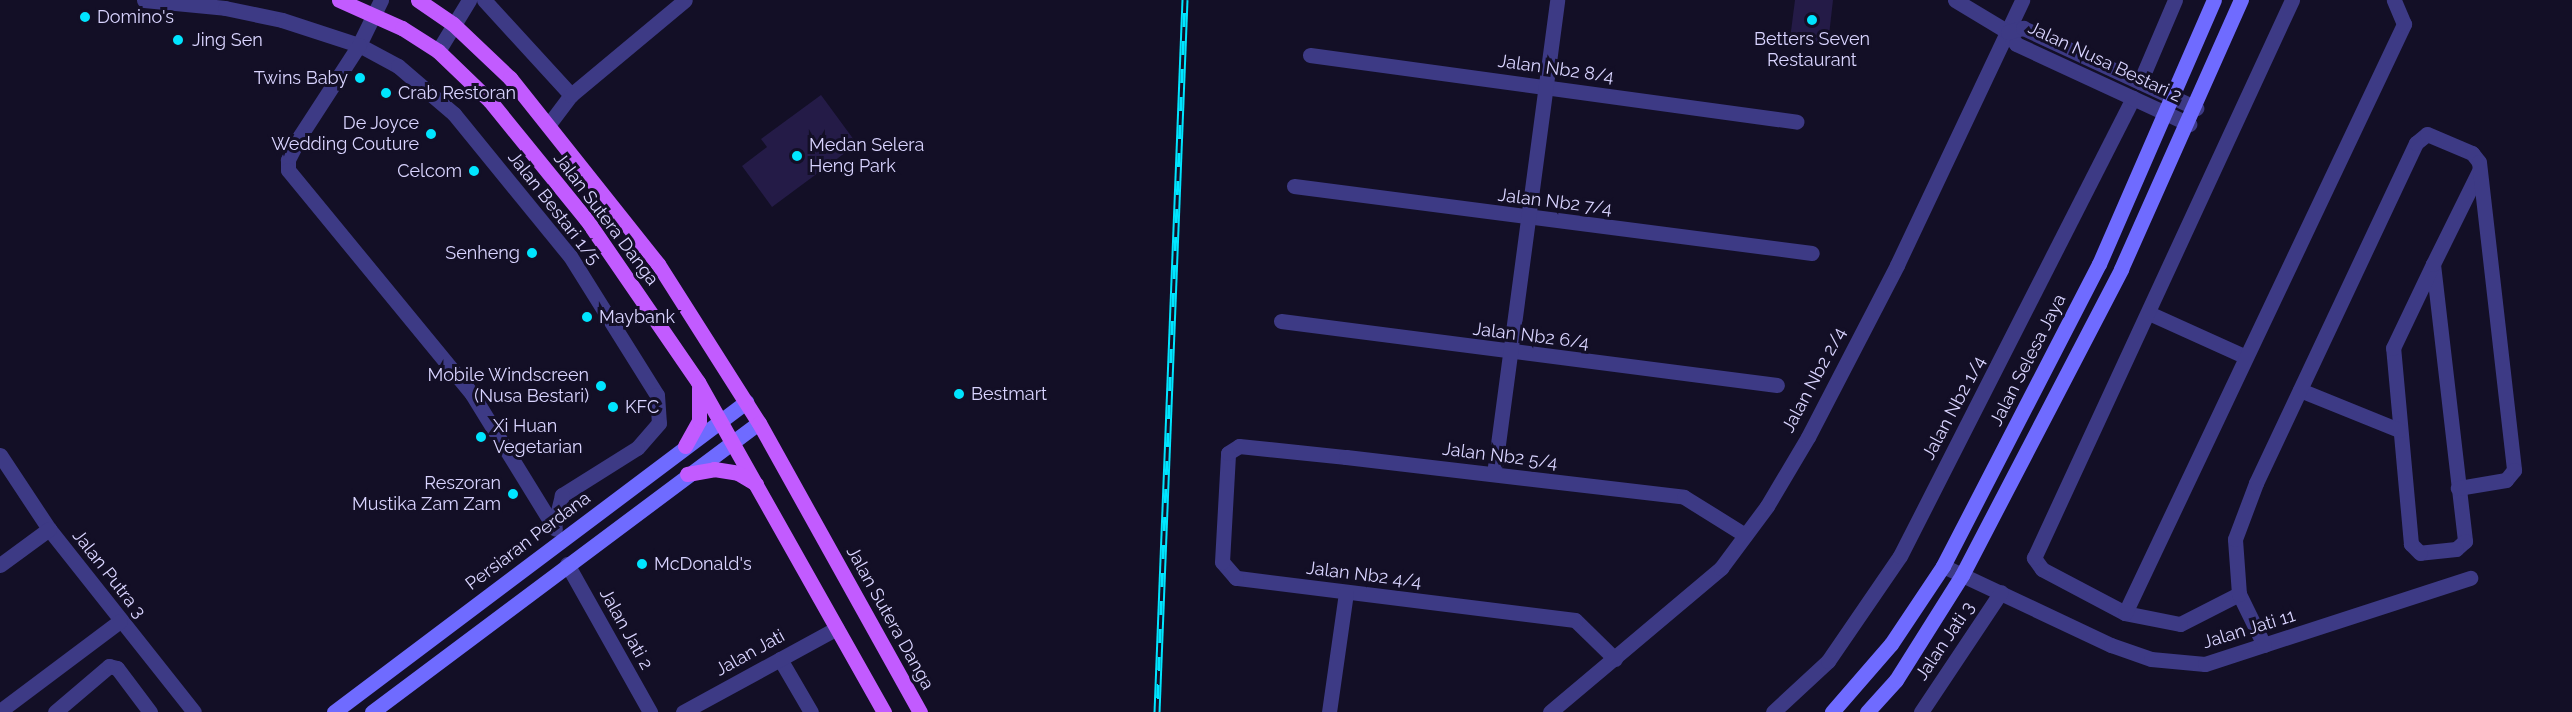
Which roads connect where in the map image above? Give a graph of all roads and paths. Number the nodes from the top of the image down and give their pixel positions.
1 (144, 0) edge
2 (339, 0) edge
3 (418, 0) edge
4 (469, 0) edge
5 (484, 0) edge
6 (1557, 0) edge
7 (1955, 0) edge
8 (2022, 0) edge
9 (2175, 0) edge
10 (2214, 0) edge
11 (2241, 0) edge
12 (2292, 0) edge
13 (2394, 0) edge
14 (679, 2) edge
15 (378, 7) edge
16 (453, 24) junction
17 (2008, 32) junction
18 (359, 45) junction
19 (438, 51) junction
20 (1310, 55) dead end
21 (2140, 82) junction
22 (1545, 88) junction
23 (571, 95) junction
24 (2172, 97) junction
25 (2133, 98) junction
26 (2196, 108) junction
27 (2165, 113) junction
28 (1796, 122) dead end
29 (549, 124) junction
30 (2189, 124) junction
31 (2480, 171) junction
32 (1294, 186) dead end
33 (1528, 219) junction
34 (1812, 253) dead end
35 (2433, 264) junction
36 (2151, 314) junction
37 (1281, 321) dead end
38 (1510, 354) junction
39 (2244, 357) junction
40 (698, 382) junction
41 (1777, 386) dead end
42 (2300, 390) junction
43 (746, 402) junction
44 (720, 419) junction
45 (759, 423) junction
46 (2399, 430) junction
47 (733, 441) junction
48 (685, 446) junction
49 (1239, 446) joint
50 (0, 455) edge
51 (687, 474) junction
52 (1494, 474) junction
53 (529, 485) junction
54 (759, 486) junction
55 (2458, 488) junction
56 (562, 495) junction
57 (49, 529) junction
58 (558, 533) junction
59 (1745, 535) junction
60 (567, 564) junction
61 (0, 565) edge
62 (1943, 566) junction
63 (1962, 575) junction
64 (2470, 578) dead end
65 (2001, 592) junction
66 (1346, 593) junction
67 (2239, 594) junction
68 (2125, 613) junction
69 (120, 621) junction
70 (837, 628) junction
71 (2264, 645) junction
72 (780, 659) junction
73 (1615, 659) junction
74 (10, 708) edge
75 (55, 712) edge
76 (150, 712) edge
77 (194, 712) edge
78 (334, 712) edge
79 (372, 712) edge
80 (650, 712) edge
81 (683, 712) edge
82 (811, 712) edge
83 (884, 712) edge
84 (920, 712) edge
85 (1329, 712) edge
86 (1550, 712) edge
87 (1773, 712) edge
88 (1832, 712) edge
89 (1867, 712) edge
90 (1921, 712) edge

1 - 18 street, Jalan Bestari 1/5
2 - 15 main road, Jalan Sutera Danga
3 - 16 main road, Jalan Sutera Danga
4 - 16 street
5 - 23 street
6 - 22 street
7 - 17 street, Jalan Nusa Bestari 2
8 - 17 street, Jalan Nb2 2/4
9 - 21 street
10 - 24 main road, Jalan Selesa Jaya
11 - 26 main road
12 - 36 street
13 - 39 street
14 - 23 street
15 - 18 street
15 - 19 main road, Jalan Sutera Danga
16 - 19 street
16 - 29 main road, Jalan Sutera Danga
17 - 21 street, Jalan Nusa Bestari 2
17 - 25 street, Jalan Nusa Bestari 2
17 - 59 street, Jalan Nb2 2/4
18 - 53 street
18 - 56 street, Jalan Bestari 1/5
19 - 40 main road, Jalan Sutera Danga
20 - 22 street, Jalan Nb2 8/4
21 - 24 street, Jalan Nusa Bestari 2
22 - 28 street, Jalan Nb2 8/4
22 - 33 street
23 - 29 street
24 - 26 street, Jalan Nusa Bestari 2
24 - 27 main road, Jalan Selesa Jaya
25 - 27 street, Jalan Nusa Bestari 2
25 - 87 street, Jalan Nb2 1/4
26 - 30 main road
27 - 30 street, Jalan Nusa Bestari 2
27 - 62 main road, Jalan Selesa Jaya
29 - 43 main road, Jalan Sutera Danga
30 - 63 main road
31 - 35 street
31 - 42 street
31 - 55 street
32 - 33 street, Jalan Nb2 7/4
33 - 34 street, Jalan Nb2 7/4
33 - 38 street
35 - 46 street
35 - 55 street
36 - 39 street
36 - 68 street
37 - 38 street, Jalan Nb2 6/4
38 - 41 street, Jalan Nb2 6/4
38 - 52 street
39 - 68 street
40 - 44 main road, Jalan Sutera Danga
40 - 48 main road
42 - 46 street
42 - 67 street
43 - 44 main road, Persiaran Perdana
43 - 45 main road, Jalan Sutera Danga
44 - 47 main road, Jalan Sutera Danga
44 - 48 main road, Persiaran Perdana
45 - 47 main road
45 - 84 main road, Jalan Sutera Danga
46 - 55 street
47 - 51 main road
47 - 54 main road, Jalan Sutera Danga
48 - 58 main road, Persiaran Perdana
49 - 52 street, Jalan Nb2 5/4
49 - 66 street, Jalan Nb2 4/4
50 - 57 street, Jalan Putra 3
51 - 54 main road
51 - 60 main road
52 - 59 street, Jalan Nb2 5/4
53 - 56 street
53 - 58 street
54 - 70 main road, Jalan Sutera Danga
56 - 58 street
57 - 61 street
57 - 69 street, Jalan Putra 3
58 - 78 main road, Persiaran Perdana
59 - 73 street, Jalan Nb2 2/4
60 - 79 main road
60 - 80 street, Jalan Jati 2
62 - 63 street, Jalan Jati 11
62 - 88 main road, Jalan Selesa Jaya
63 - 65 street, Jalan Jati 11
63 - 89 main road
64 - 71 street, Jalan Jati 11
65 - 71 street, Jalan Jati 11
65 - 90 street, Jalan Jati 3
66 - 73 street, Jalan Nb2 4/4
66 - 85 street
67 - 68 street
67 - 71 street
69 - 74 street
69 - 77 street, Jalan Putra 3
70 - 72 street, Jalan Jati
70 - 83 main road, Jalan Sutera Danga
72 - 81 street, Jalan Jati
72 - 82 street
73 - 86 street, Jalan Nb2 2/4
75 - 76 street

